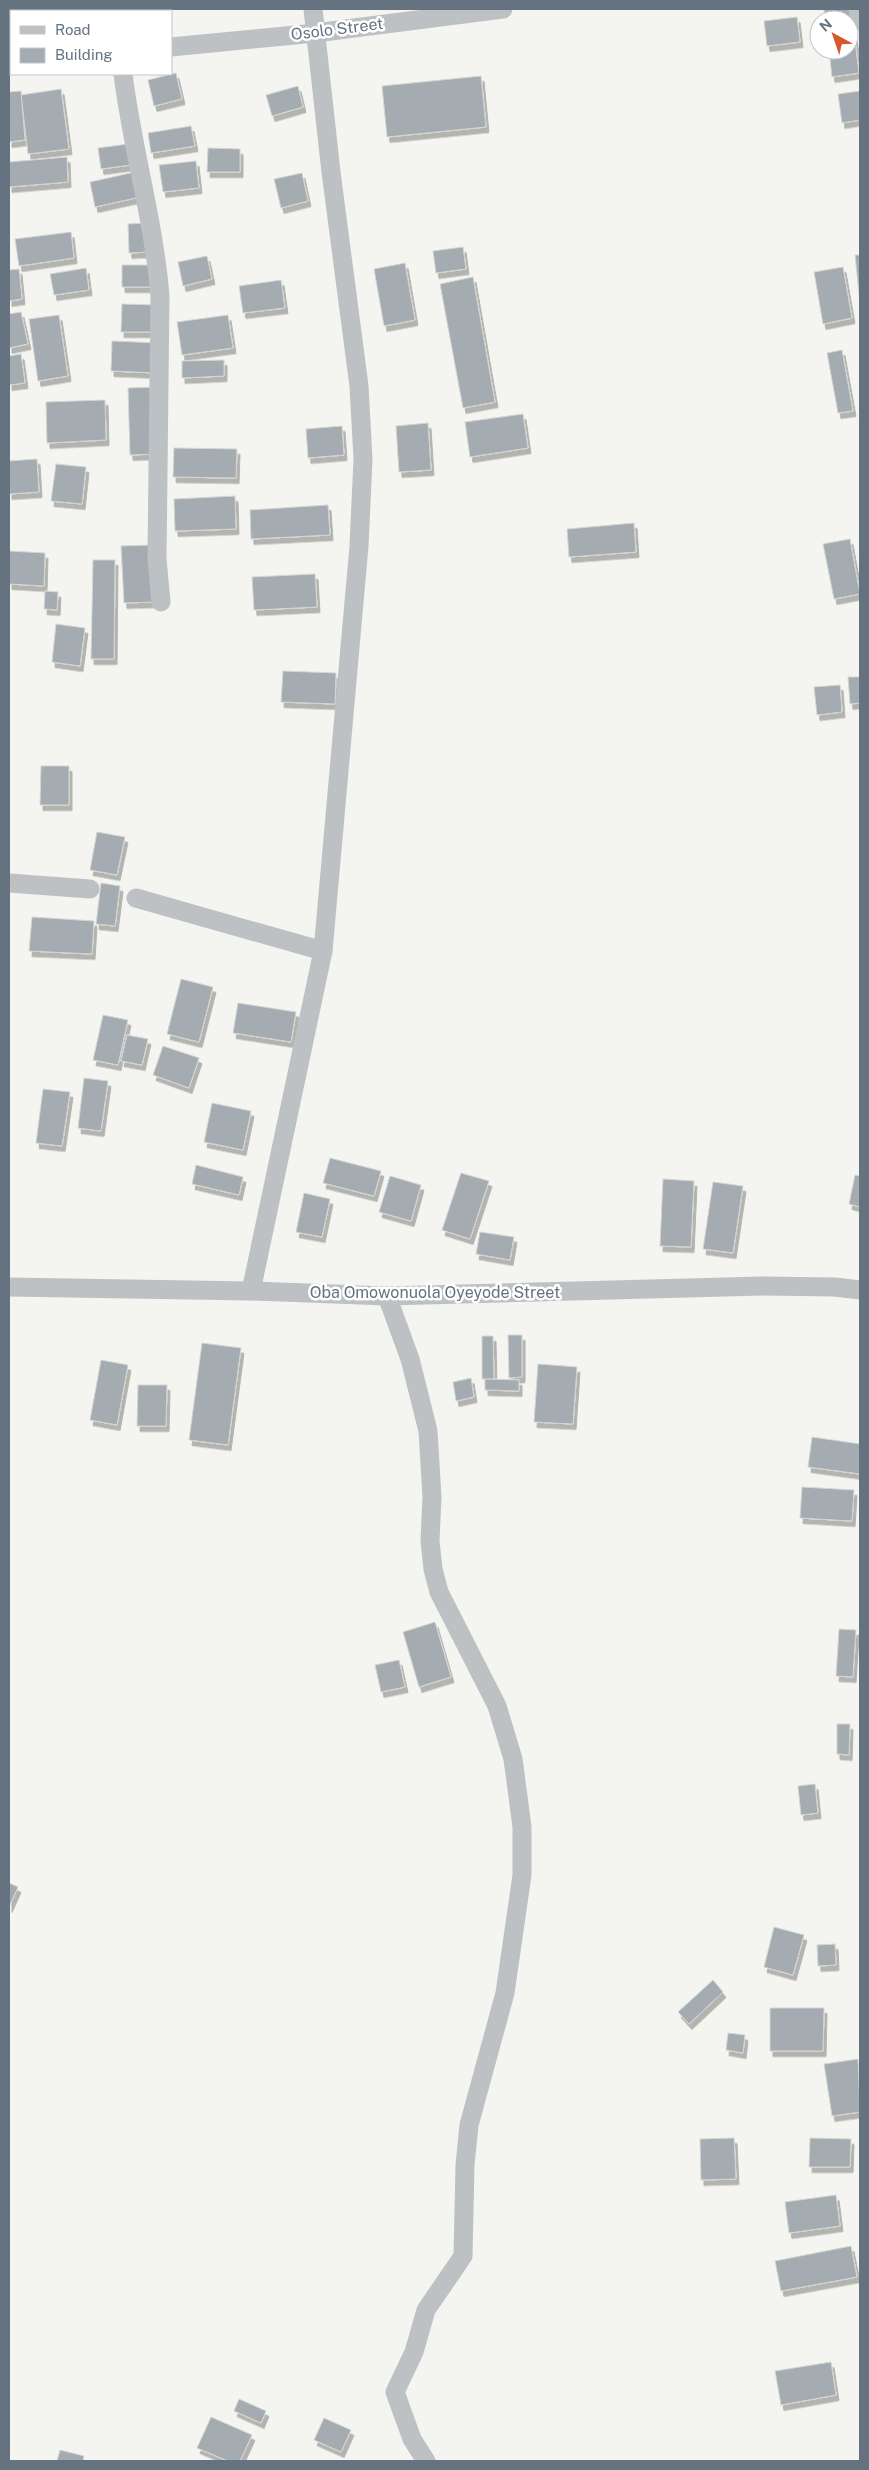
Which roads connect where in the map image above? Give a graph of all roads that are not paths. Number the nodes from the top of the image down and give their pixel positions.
1 (313, 9) edge
2 (503, 9) edge
3 (858, 9) edge
4 (860, 21) edge
5 (315, 33) junction
6 (172, 47) edge
7 (123, 75) edge
8 (161, 602) dead end
9 (9, 883) edge
10 (90, 889) dead end
11 (136, 898) dead end
12 (323, 951) junction
13 (9, 1286) edge
14 (860, 1290) edge
15 (251, 1291) junction
16 (386, 1296) junction
17 (426, 2461) edge

1 - 5 street
2 - 5 street, Osolo Street
3 - 4 street
5 - 6 street, Osolo Street
5 - 12 street
7 - 8 street
9 - 10 street
11 - 12 street
12 - 15 street
13 - 15 street, Oba Omowonuola Oyeyode Street
14 - 16 street, Oba Omowonuola Oyeyode Street
15 - 16 street, Oba Omowonuola Oyeyode Street
16 - 17 street

